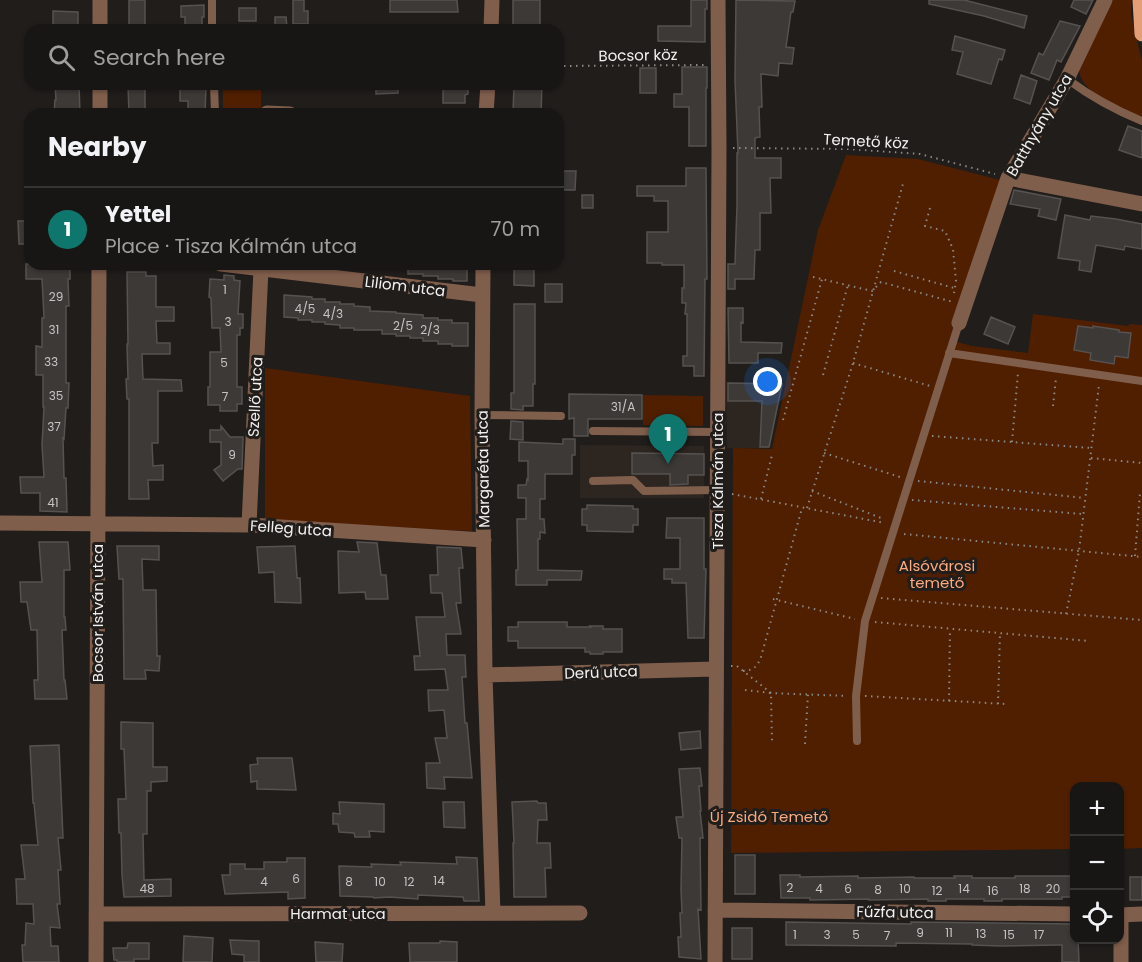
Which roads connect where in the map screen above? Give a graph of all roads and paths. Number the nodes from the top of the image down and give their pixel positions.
1 (100, 0) edge
2 (212, 0) edge
3 (492, 0) edge
4 (718, 0) edge
5 (1105, 0) edge
6 (1140, 0) edge
7 (100, 24) edge
8 (212, 24) edge
9 (491, 24) edge
10 (1142, 34) edge
11 (718, 64) junction
12 (564, 66) edge
13 (1067, 79) junction
14 (100, 90) edge
15 (214, 90) edge
16 (488, 90) edge
17 (99, 108) edge
18 (215, 108) edge
19 (486, 108) edge
20 (1142, 121) edge
21 (718, 148) junction
22 (1008, 178) junction
23 (904, 180) dead end
24 (1142, 204) edge
25 (930, 208) dead end
26 (99, 270) edge
27 (261, 270) edge
28 (277, 270) edge
29 (483, 270) edge
30 (894, 271) dead end
31 (813, 277) dead end
32 (822, 279) junction
33 (848, 285) junction
34 (954, 288) junction
35 (872, 291) junction
36 (482, 295) junction
37 (958, 304) junction
38 (959, 323) joint
39 (949, 353) junction
40 (853, 363) junction
41 (1019, 364) junction
42 (1057, 369) junction
43 (823, 375) dead end
44 (1100, 375) junction
45 (1142, 381) edge
46 (938, 388) junction
47 (1053, 406) dead end
48 (482, 415) junction
49 (561, 416) dead end
50 (783, 420) dead end
51 (593, 431) dead end
52 (717, 432) junction
53 (923, 435) junction
54 (1012, 442) junction
55 (1091, 448) junction
56 (824, 453) junction
57 (772, 455) dead end
58 (1090, 458) junction
59 (1142, 464) edge
60 (909, 480) junction
61 (593, 481) dead end
62 (717, 491) junction
63 (812, 491) junction
64 (1142, 494) edge
65 (1085, 498) junction
66 (761, 500) junction
67 (903, 500) junction
68 (802, 507) junction
69 (807, 508) junction
70 (1083, 514) junction
71 (881, 518) dead end
72 (0, 524) edge
73 (98, 525) junction
74 (249, 525) junction
75 (893, 529) junction
76 (484, 540) junction
77 (1079, 550) junction
78 (1135, 556) junction
79 (1142, 557) edge
80 (872, 598) junction
81 (775, 599) junction
82 (1066, 614) junction
83 (1142, 620) edge
84 (865, 621) junction
85 (950, 629) junction
86 (999, 633) junction
87 (1089, 641) dead end
88 (716, 669) junction
89 (743, 671) dead end
90 (485, 675) junction
91 (745, 690) dead end
92 (808, 694) dead end
93 (949, 701) dead end
94 (998, 704) dead end
95 (857, 741) dead end
96 (772, 743) dead end
97 (805, 744) dead end
98 (715, 910) junction
99 (493, 913) junction
100 (580, 913) dead end
101 (96, 914) junction
102 (1070, 914) edge
103 (1142, 914) edge
104 (1124, 915) edge
105 (1120, 944) edge
106 (96, 962) edge
107 (715, 962) edge
108 (1120, 962) edge

1 - 7 street
2 - 8 lane
3 - 9 street
4 - 11 street, Tisza Kálmán utca
5 - 13 street, Batthyány utca
6 - 10 main road
11 - 12 path, Bocsor köz
11 - 21 street, Tisza Kálmán utca
13 - 20 lane
13 - 22 street, Batthyány utca
14 - 17 street
15 - 18 lane
16 - 19 street
21 - 22 path, Temető köz
21 - 52 street, Tisza Kálmán utca
22 - 24 street
22 - 37 street, Batthyány utca
23 - 35 path
25 - 34 path
26 - 73 street, Bocsor István utca
27 - 74 street, Szellő utca
28 - 36 street, Liliom utca
29 - 36 street, Margaréta utca
30 - 34 path
31 - 32 path
32 - 33 path
32 - 50 path
33 - 35 path
33 - 43 path
34 - 37 path
35 - 37 path
35 - 40 path
36 - 48 street, Margaréta utca
37 - 38 street, Batthyány utca
38 - 39 lane
39 - 41 lane
39 - 46 lane
40 - 46 path
40 - 56 path
41 - 42 lane
41 - 54 path
42 - 44 lane
42 - 47 path
44 - 45 lane
44 - 55 path
46 - 53 lane
48 - 49 lane
48 - 76 street, Margaréta utca
51 - 52 lane
52 - 62 street, Tisza Kálmán utca
53 - 54 path
53 - 60 lane
54 - 55 path
55 - 58 path
56 - 60 path
56 - 63 path
57 - 66 path
58 - 59 path
58 - 65 path
60 - 65 path
60 - 67 lane
61 - 62 lane
62 - 66 path
62 - 88 street, Tisza Kálmán utca
63 - 69 path
63 - 71 path
64 - 78 path
65 - 70 path
66 - 68 path
67 - 70 path
67 - 75 lane
68 - 69 path
68 - 81 path
69 - 75 path
70 - 77 path
72 - 73 street, Felleg utca
73 - 74 street, Felleg utca
73 - 101 street, Bocsor István utca
74 - 76 street, Felleg utca
75 - 77 path
75 - 80 lane
76 - 90 street, Margaréta utca
77 - 78 path
77 - 82 path
78 - 79 path
80 - 82 path
80 - 84 lane
81 - 84 path
81 - 89 path
82 - 83 path
84 - 85 path
84 - 95 lane
85 - 86 path
85 - 93 path
86 - 87 path
86 - 94 path
88 - 90 street, Derű utca
88 - 98 street, Tisza Kálmán utca
90 - 99 street, Margaréta utca
91 - 96 path
92 - 97 path
98 - 102 street, Fűzfa utca
98 - 107 street, Tisza Kálmán utca
99 - 100 street, Harmat utca
99 - 101 street, Harmat utca
101 - 106 street, Bocsor István utca
103 - 104 street
105 - 108 street

